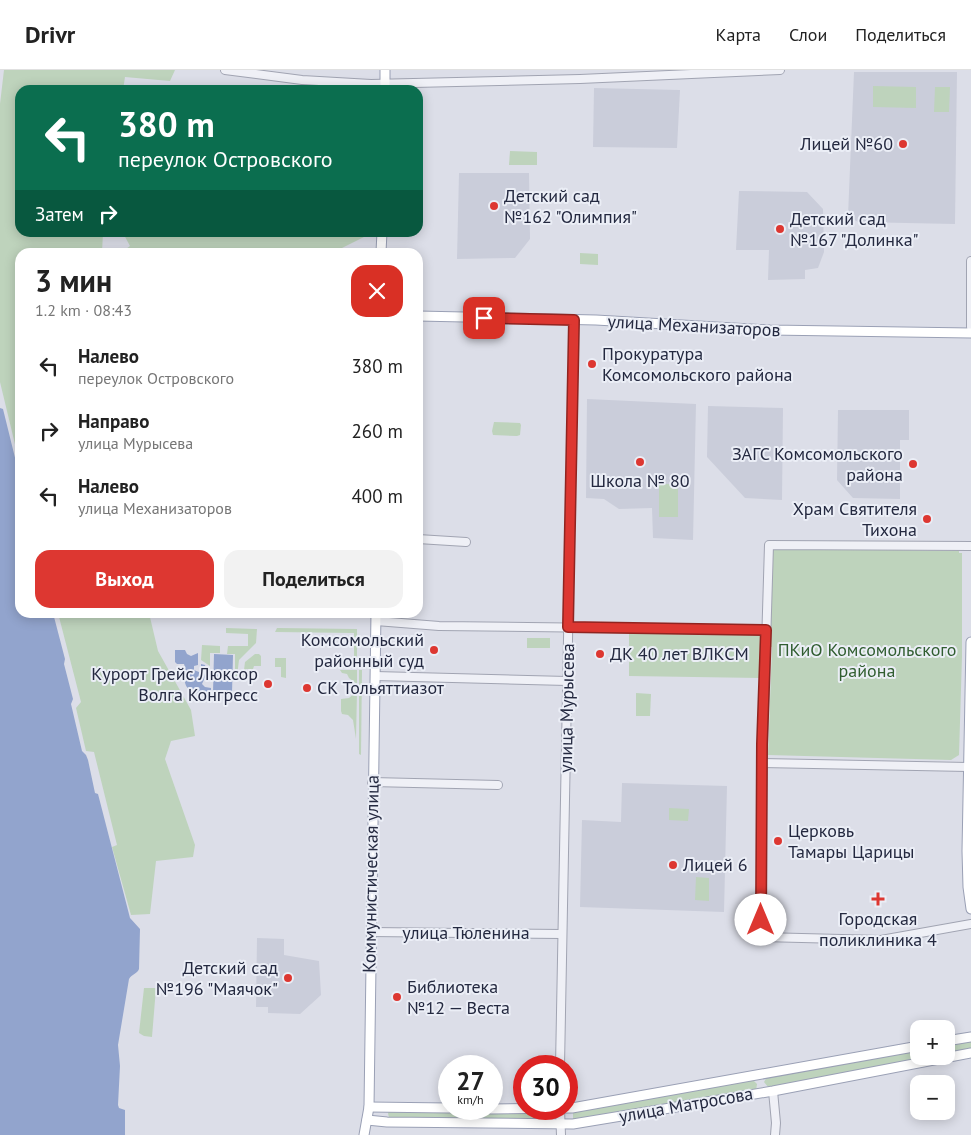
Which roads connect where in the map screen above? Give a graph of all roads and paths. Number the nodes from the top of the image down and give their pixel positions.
1 (225, 70) edge
2 (385, 70) edge
3 (780, 70) edge
4 (378, 85) edge
5 (385, 85) edge
6 (411, 85) edge
7 (971, 260) edge
8 (423, 316) edge
9 (574, 320) junction
10 (971, 328) edge
11 (971, 333) edge
12 (423, 539) edge
13 (466, 542) dead end
14 (971, 546) edge
15 (376, 618) edge
16 (383, 618) edge
17 (568, 627) junction
18 (766, 630) junction
19 (971, 642) edge
20 (375, 676) junction
21 (567, 681) junction
22 (762, 763) junction
23 (968, 767) junction
24 (372, 782) junction
25 (498, 785) dead end
26 (971, 909) edge
27 (971, 924) edge
28 (371, 932) junction
29 (562, 934) junction
30 (971, 1036) edge
31 (955, 1039) edge
32 (910, 1048) edge
33 (971, 1054) edge
34 (560, 1055) edge
35 (758, 1076) junction
36 (774, 1090) junction
37 (761, 1092) junction
38 (578, 1106) edge
39 (369, 1108) junction
40 (438, 1108) edge
41 (367, 1120) junction
42 (560, 1120) edge
43 (560, 1124) junction
44 (364, 1135) edge
45 (561, 1135) edge
46 (774, 1135) edge

1 - 4 street
2 - 5 main road
3 - 6 street
7 - 10 street
8 - 9 main road, улица Механизаторов
9 - 11 main road, улица Механизаторов
9 - 17 street, улица Мурысева
12 - 13 street
14 - 18 street
15 - 20 main road, Коммунистическая улица
16 - 17 street
17 - 18 street
17 - 21 street, улица Мурысева
18 - 22 street
19 - 23 main road
20 - 21 street
20 - 24 main road, Коммунистическая улица
21 - 29 street, улица Мурысева
22 - 23 street
22 - 27 street
23 - 26 main road
24 - 25 street
24 - 28 main road, Коммунистическая улица
28 - 29 street, улица Тюленина
28 - 39 main road, Коммунистическая улица
29 - 34 street, улица Мурысева
30 - 31 main road
32 - 35 main road, улица Матросова
33 - 36 main road, улица Матросова
35 - 37 main road
35 - 38 main road, улица Матросова
36 - 37 main road, улица Матросова
36 - 46 street
37 - 43 main road, улица Матросова
39 - 40 main road
39 - 41 main road, Коммунистическая улица
41 - 43 main road, улица Матросова
41 - 44 main road, Коммунистическая улица
42 - 43 street
43 - 45 street

